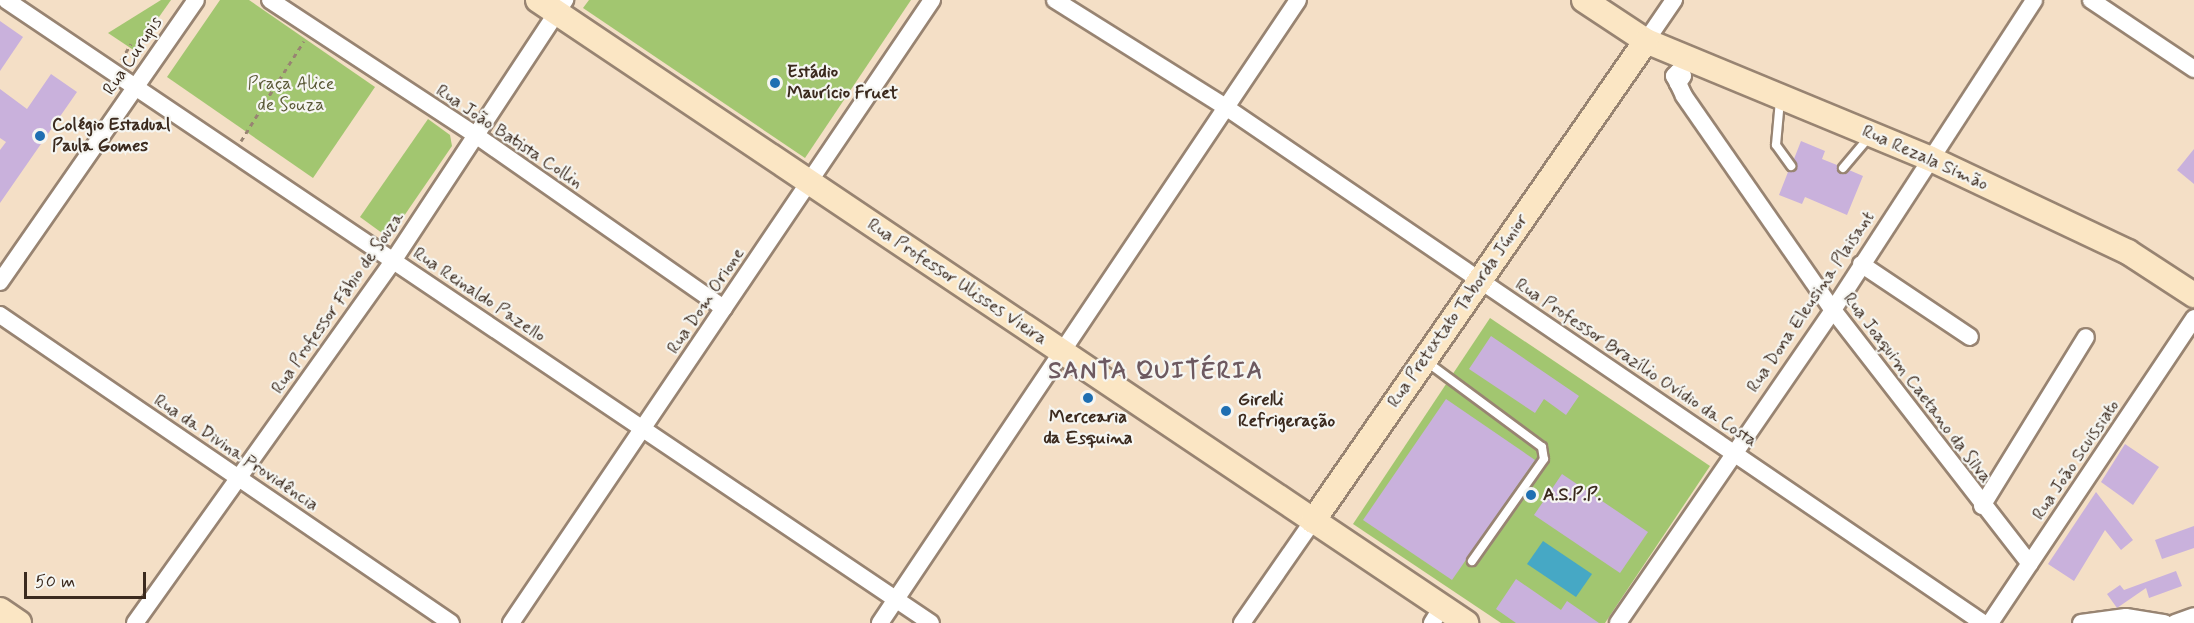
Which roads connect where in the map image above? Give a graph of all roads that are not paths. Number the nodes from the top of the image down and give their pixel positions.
1 (196, 0) edge
2 (270, 0) edge
3 (932, 0) edge
4 (1055, 0) edge
5 (1298, 0) edge
6 (1584, 0) edge
7 (1606, 0) edge
8 (1674, 0) edge
9 (2034, 0) edge
10 (2091, 0) edge
11 (10, 1) edge
12 (553, 4) edge
13 (1640, 37) junction
14 (2188, 65) edge
15 (1678, 83) dead end
16 (135, 87) junction
17 (1780, 96) junction
18 (1227, 108) junction
19 (1872, 135) junction
20 (477, 136) junction
21 (1929, 158) junction
22 (1791, 166) dead end
23 (1843, 168) dead end
24 (809, 183) junction
25 (393, 261) junction
26 (1861, 264) junction
27 (1479, 280) junction
28 (0, 282) edge
29 (2194, 295) edge
30 (724, 308) junction
31 (1833, 310) junction
32 (0, 315) edge
33 (2194, 318) edge
34 (1970, 337) dead end
35 (2086, 337) dead end
36 (1062, 353) junction
37 (1424, 360) junction
38 (642, 429) junction
39 (1733, 453) junction
40 (240, 478) junction
41 (1982, 506) junction
42 (1313, 521) junction
43 (1472, 561) dead end
44 (2030, 564) junction
45 (896, 600) junction
46 (0, 610) edge
47 (1437, 615) edge
48 (2194, 616) edge
49 (19, 623) edge
50 (135, 623) edge
51 (451, 623) edge
52 (511, 623) edge
53 (880, 623) edge
54 (931, 623) edge
55 (1242, 623) edge
56 (1466, 623) edge
57 (1618, 623) edge
58 (1983, 623) edge
59 (1990, 623) edge
60 (2081, 623) edge
61 (2165, 623) edge
62 (2175, 623) edge

1 - 16 street, Rua Curupis
2 - 20 street, Rua João Batista Collin
3 - 24 street, Rua Dom Orione
4 - 18 street, Rua Professor Brazílio Ovídio da Costa
5 - 18 street
6 - 13 street, Rua Rezala Simão
7 - 13 street
8 - 13 street, Rua Pretextato Taborda Júnior
9 - 21 street, Rua Dona Eleusina Plaisant
10 - 14 street
11 - 16 street, Rua Reinaldo Pazello
12 - 20 street, Rua Professor Fábio de Souza
12 - 24 street, Rua Professor Ulisses Vieira
13 - 17 street, Rua Rezala Simão
13 - 27 street, Rua Pretextato Taborda Júnior
15 - 31 street, Rua Joaquim Caetano da Silva
16 - 25 street, Rua Reinaldo Pazello
16 - 28 street, Rua Curupis
17 - 19 street, Rua Rezala Simão
17 - 22 lane
18 - 27 street, Rua Professor Brazílio Ovídio da Costa
18 - 36 street
19 - 21 street, Rua Rezala Simão
19 - 23 lane
20 - 25 street, Rua Professor Fábio de Souza
20 - 30 street, Rua João Batista Collin
21 - 26 street, Rua Dona Eleusina Plaisant
21 - 29 street, Rua Rezala Simão
24 - 30 street, Rua Dom Orione
24 - 36 street, Rua Professor Ulisses Vieira
25 - 38 street, Rua Reinaldo Pazello
25 - 40 street, Rua Professor Fábio de Souza
26 - 31 street, Rua Dona Eleusina Plaisant
26 - 34 street
27 - 37 street, Rua Pretextato Taborda Júnior
27 - 39 street, Rua Professor Brazílio Ovídio da Costa
30 - 38 street, Rua Dom Orione
31 - 39 street, Rua Dona Eleusina Plaisant
31 - 41 street, Rua Joaquim Caetano da Silva
32 - 40 street, Rua da Divina Providência
33 - 44 street, Rua João Scuissiato
35 - 41 street
36 - 42 street, Rua Professor Ulisses Vieira
36 - 45 street
37 - 42 street, Rua Pretextato Taborda Júnior
37 - 43 lane
38 - 45 street, Rua Reinaldo Pazello
38 - 52 street, Rua Dom Orione
39 - 57 street, Rua Dona Eleusina Plaisant
39 - 58 street, Rua Professor Brazílio Ovídio da Costa
40 - 50 street, Rua Professor Fábio de Souza
40 - 51 street, Rua da Divina Providência
41 - 44 street, Rua Joaquim Caetano da Silva
42 - 47 street, Rua Professor Ulisses Vieira
42 - 55 street, Rua Pretextato Taborda Júnior
44 - 59 street, Rua João Scuissiato
45 - 53 street
45 - 54 street, Rua Reinaldo Pazello
46 - 49 street
47 - 56 street, Rua Professor Ulisses Vieira
48 - 62 street
60 - 61 street

